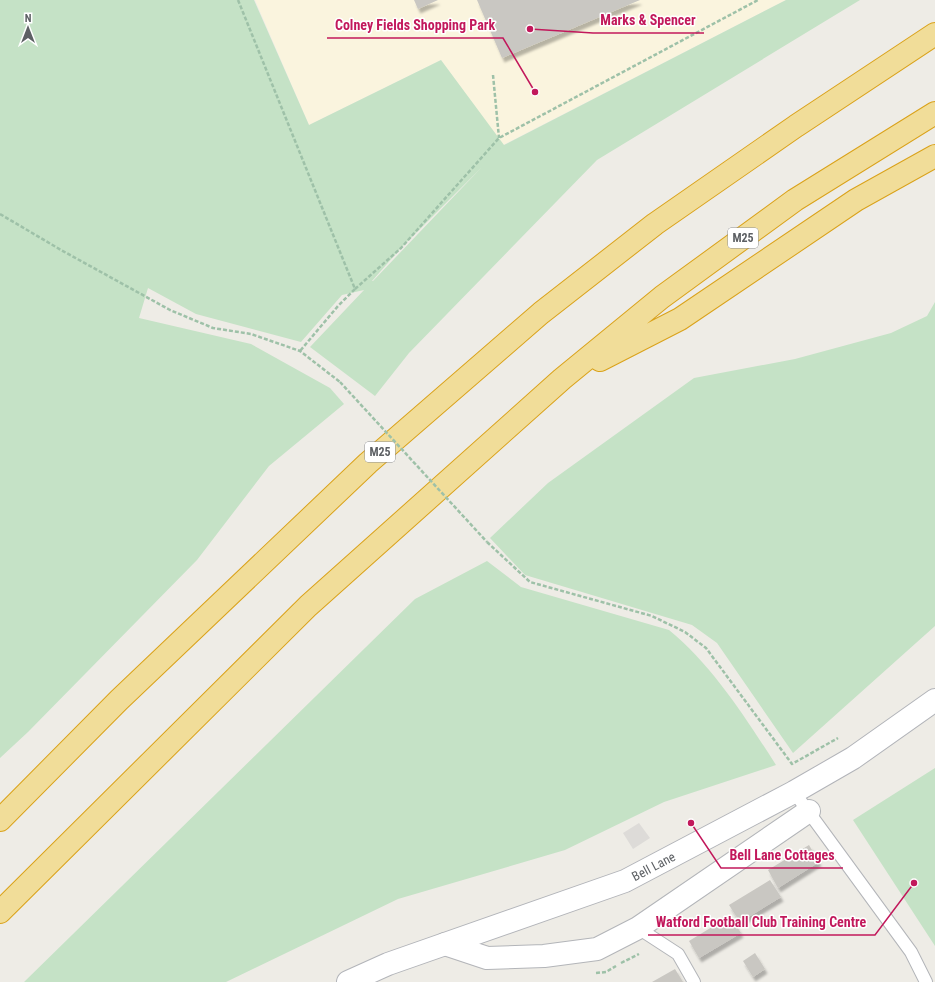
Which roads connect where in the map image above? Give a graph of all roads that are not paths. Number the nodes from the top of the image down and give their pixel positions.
1 (935, 34) edge
2 (935, 113) edge
3 (935, 156) edge
4 (562, 379) junction
5 (935, 700) edge
6 (794, 792) junction
7 (809, 811) junction
8 (0, 820) edge
9 (0, 912) edge
10 (638, 928) junction
11 (445, 944) junction
12 (348, 982) edge
13 (694, 982) edge
14 (926, 982) edge

1 - 8 highway, M25
2 - 4 highway, M25
3 - 4 highway, M25
4 - 9 highway, M25
5 - 6 main road, Bell Lane
6 - 7 lane
6 - 11 main road, Bell Lane
7 - 10 main road
7 - 14 lane
10 - 11 main road
10 - 13 lane
11 - 12 main road, Bell Lane

